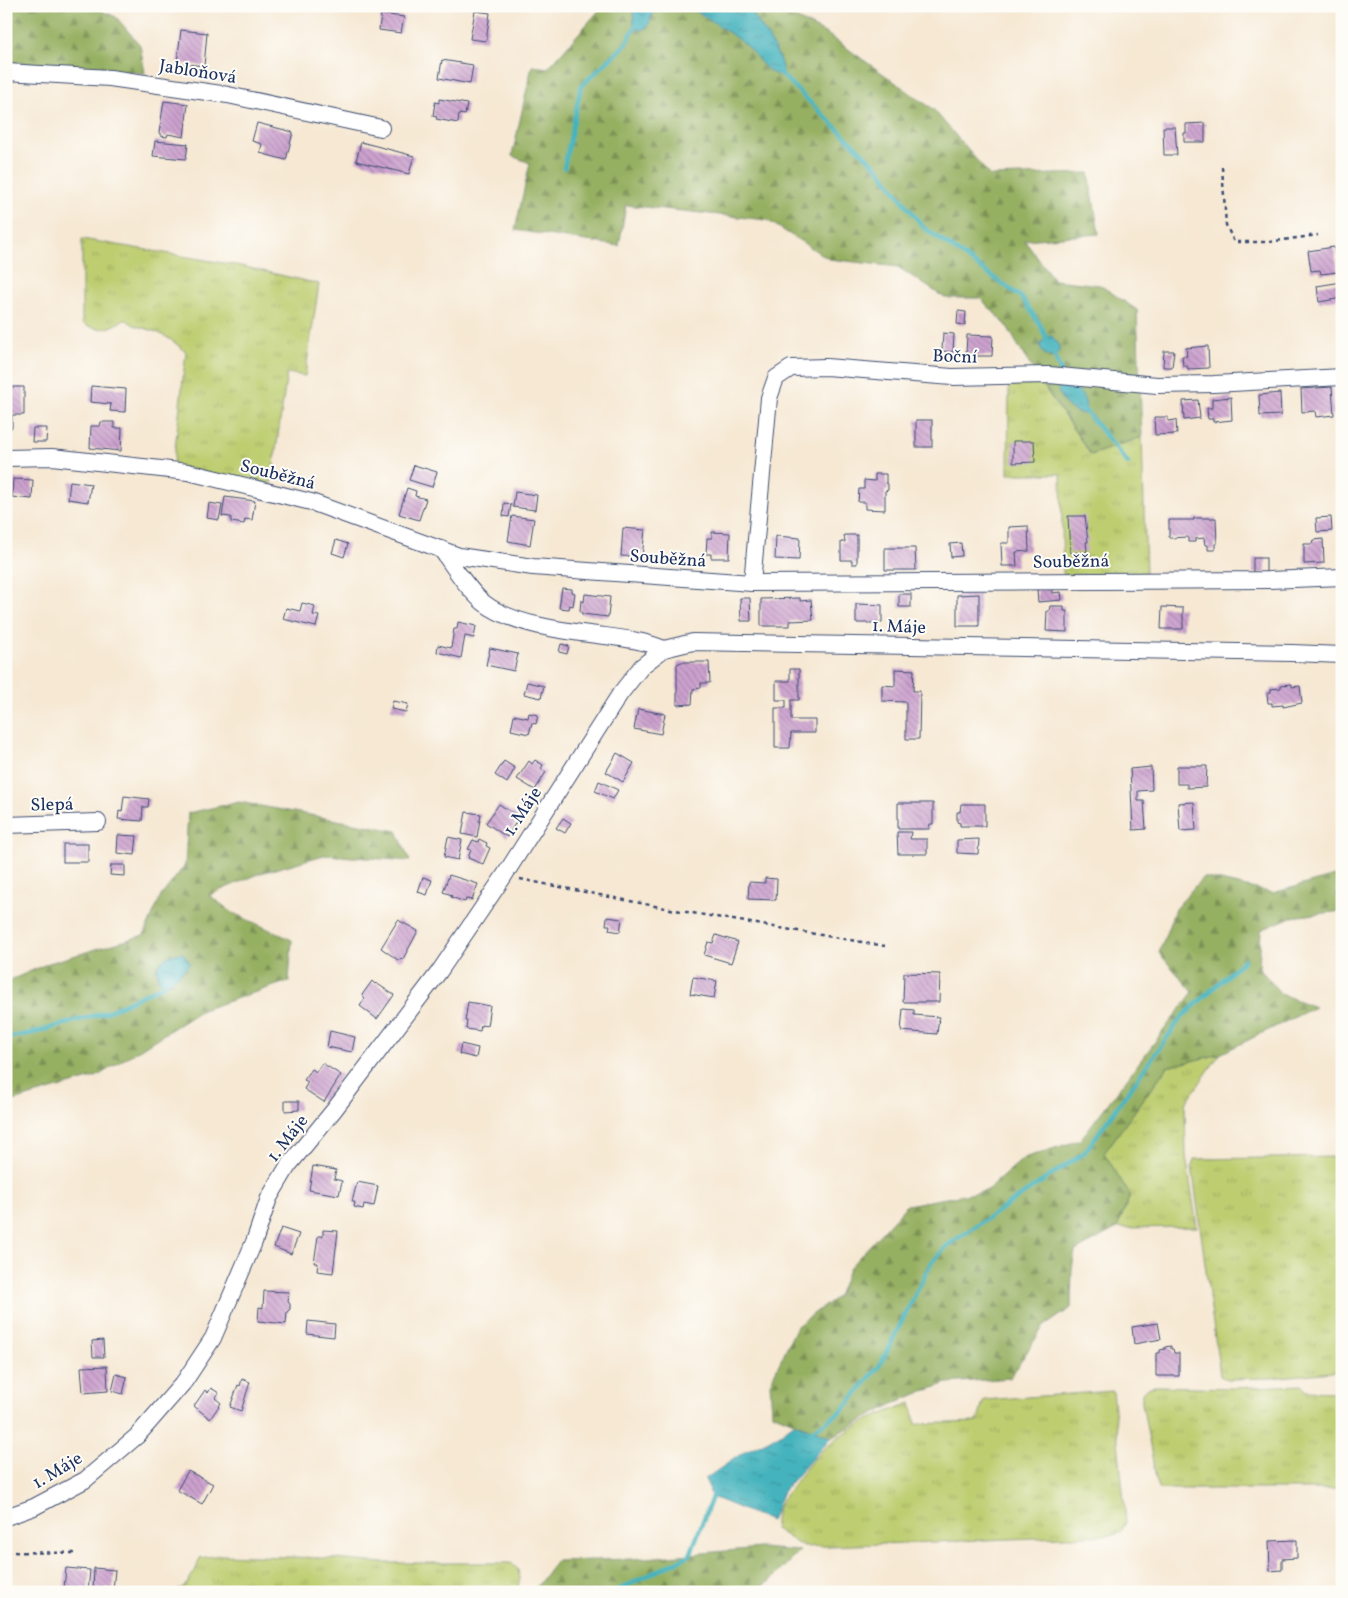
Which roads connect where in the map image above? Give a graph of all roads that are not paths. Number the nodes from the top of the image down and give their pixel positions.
1 (6, 72) edge
2 (381, 128) dead end
3 (1342, 377) edge
4 (6, 458) edge
5 (441, 549) junction
6 (1342, 577) edge
7 (752, 584) junction
8 (664, 649) junction
9 (1342, 655) edge
10 (98, 822) dead end
11 (6, 825) edge
12 (6, 1517) edge

1 - 2 street, Jabloňová
3 - 7 street, Boční
4 - 5 street, Souběžná
5 - 7 street, Souběžná
5 - 8 street
6 - 7 street, Souběžná
8 - 9 street, 1. Máje
8 - 12 street, 1. Máje
10 - 11 street, Slepá

